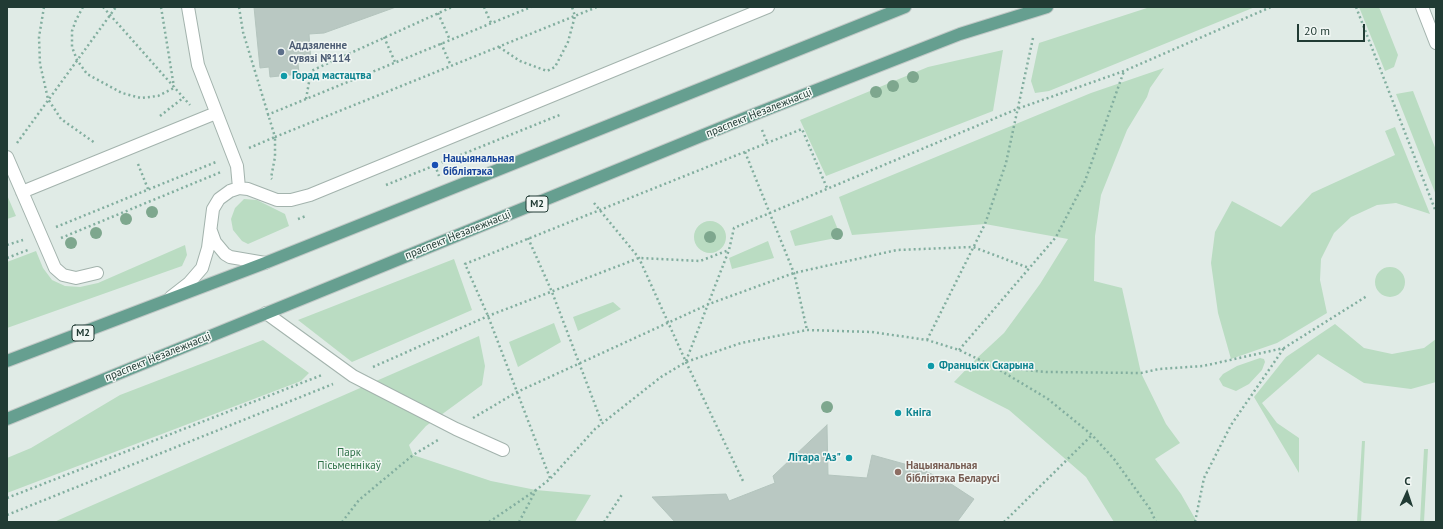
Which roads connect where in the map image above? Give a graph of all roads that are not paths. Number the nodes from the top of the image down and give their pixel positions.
1 (188, 7) edge
2 (768, 7) edge
3 (905, 7) edge
4 (1047, 7) edge
5 (1422, 7) edge
6 (1436, 43) edge
7 (216, 113) junction
8 (7, 157) edge
9 (239, 188) junction
10 (22, 192) junction
11 (211, 215) junction
12 (265, 263) junction
13 (96, 273) dead end
14 (159, 304) junction
15 (266, 313) junction
16 (7, 361) edge
17 (7, 419) edge
18 (503, 450) dead end

1 - 7 street
2 - 9 street
3 - 12 main road, М2
4 - 15 main road, праспект Незалежнасці / М2
5 - 6 street
7 - 9 street
7 - 10 street
8 - 10 street
9 - 11 street
10 - 13 street
11 - 12 street
11 - 14 street
12 - 14 main road, М2
14 - 16 main road, М2
15 - 17 main road, праспект Незалежнасці / М2
15 - 18 street

